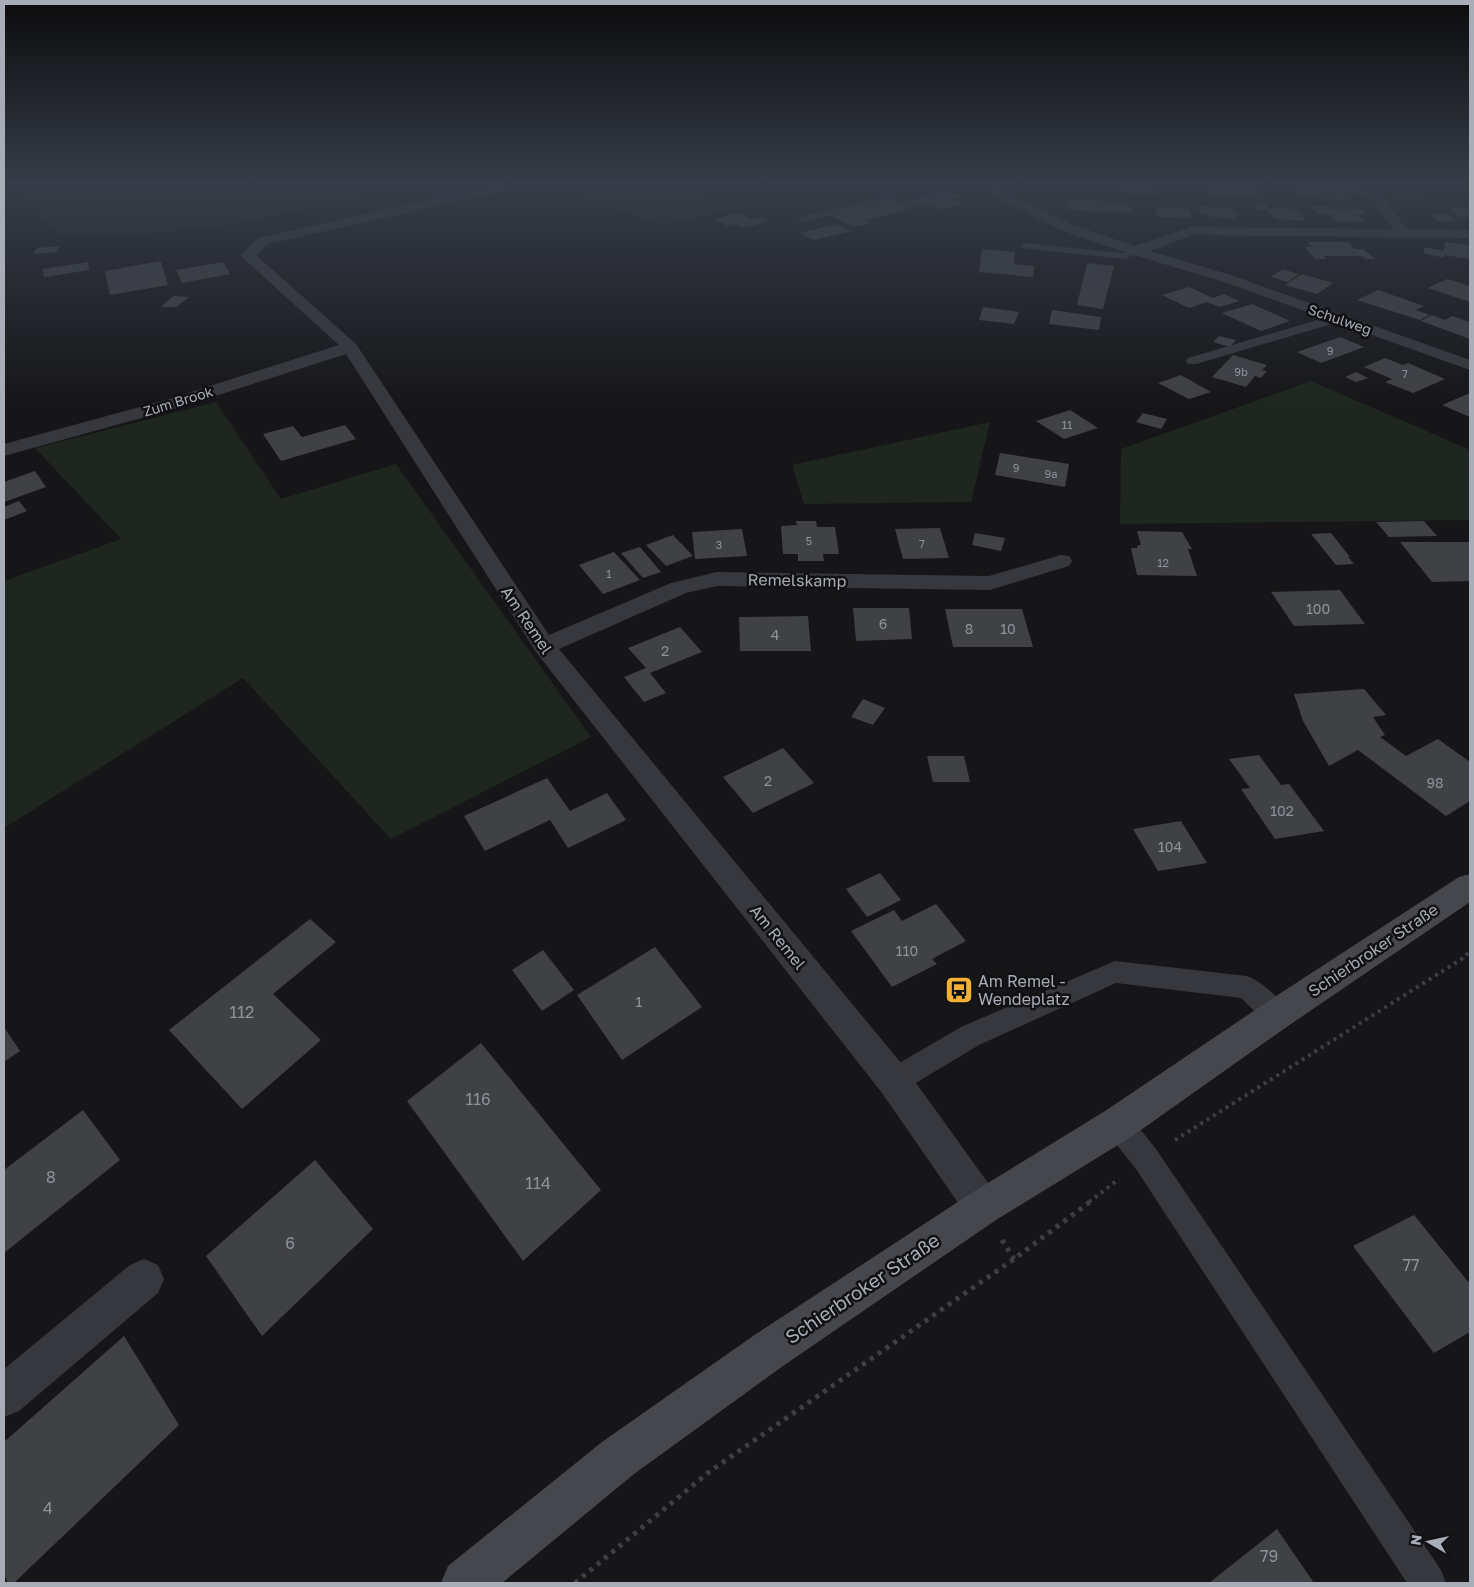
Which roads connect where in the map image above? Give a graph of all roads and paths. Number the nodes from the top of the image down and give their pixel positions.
1 (251, 258) edge
2 (1159, 258) edge
3 (1338, 318) junction
4 (350, 347) junction
5 (1192, 362) dead end
6 (1470, 365) edge
7 (4, 450) edge
8 (1061, 561) dead end
9 (544, 646) junction
10 (1470, 886) edge
11 (1470, 950) edge
12 (1276, 1015) junction
13 (894, 1081) junction
14 (1118, 1124) junction
15 (1146, 1159) junction
16 (983, 1207) junction
17 (144, 1280) dead end
18 (4, 1396) edge
19 (465, 1583) edge
20 (575, 1583) edge
21 (1428, 1583) edge

1 - 4 street, Am Remel
2 - 3 street, Schulweg
3 - 5 lane
3 - 6 street, Schulweg
4 - 7 street, Zum Brook
4 - 9 street, Am Remel
8 - 9 street, Remelskamp
9 - 13 street, Am Remel
10 - 12 main road, Schierbroker Straße
11 - 15 path
12 - 13 lane
12 - 14 main road, Schierbroker Straße
13 - 16 street, Am Remel
14 - 15 lane
14 - 16 main road, Schierbroker Straße
15 - 20 path
15 - 21 lane
16 - 19 main road, Schierbroker Straße
17 - 18 street

